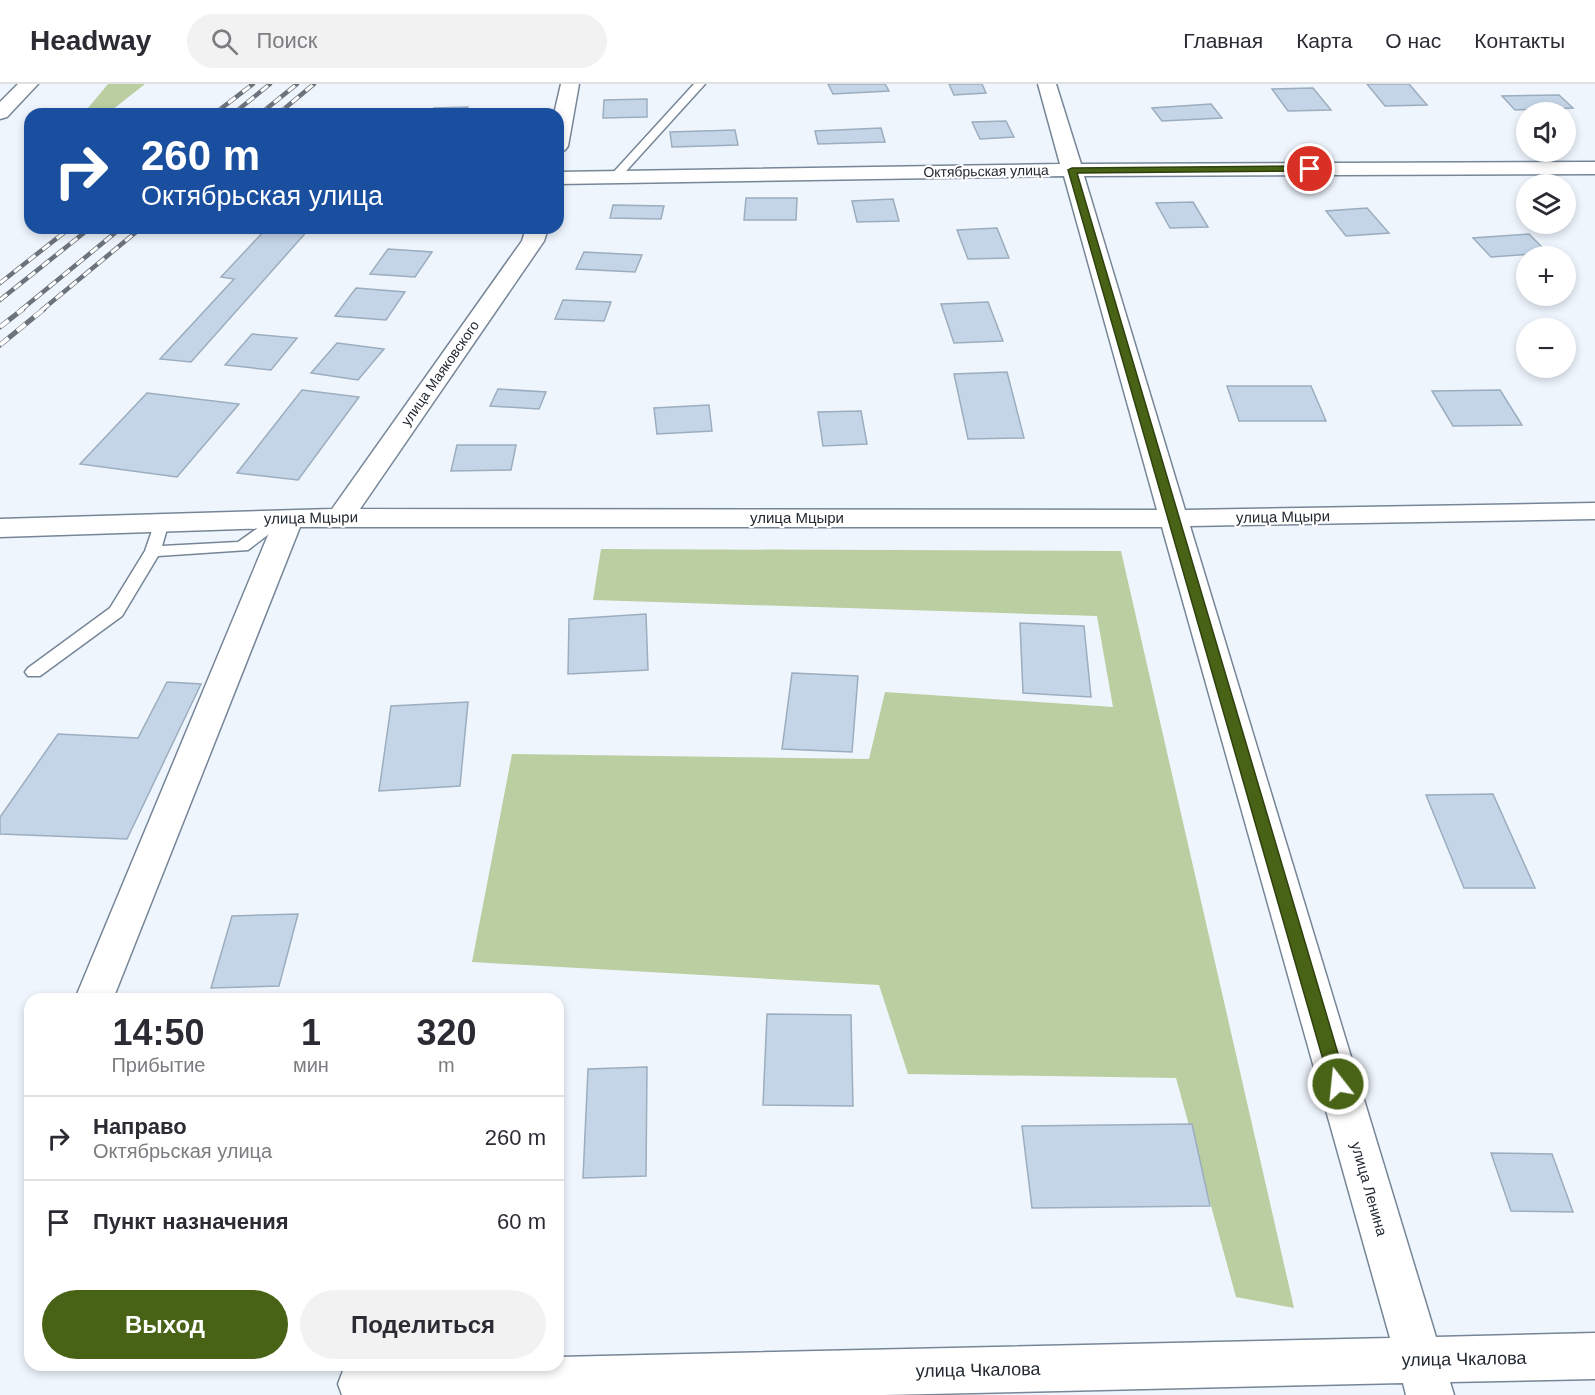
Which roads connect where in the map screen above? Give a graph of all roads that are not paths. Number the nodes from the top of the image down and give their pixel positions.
1 (28, 84) edge
2 (570, 84) edge
3 (700, 84) edge
4 (1047, 84) edge
5 (0, 113) edge
6 (564, 115) edge
7 (1595, 168) edge
8 (1072, 170) junction
9 (564, 178) edge
10 (614, 178) junction
11 (535, 234) edge
12 (1595, 511) edge
13 (340, 517) junction
14 (284, 518) junction
15 (1173, 518) junction
16 (161, 522) junction
17 (0, 528) edge
18 (153, 551) junction
19 (34, 672) dead end
20 (96, 993) edge
21 (1595, 1356) edge
22 (1424, 1377) edge
23 (362, 1384) dead end

1 - 5 street
2 - 6 street
3 - 10 lane
4 - 8 street, улица Ленина
7 - 8 street, Октябрьская улица
8 - 10 street, Октябрьская улица
8 - 15 street, улица Ленина
9 - 10 street, Октябрьская улица
11 - 13 street, улица Маяковского
12 - 15 street, улица Мцыри
13 - 14 street, улица Мцыри
13 - 15 street, улица Мцыри
14 - 16 street, улица Мцыри
14 - 18 lane
14 - 20 street
15 - 22 street, улица Ленина
16 - 17 street, улица Мцыри
16 - 18 lane
18 - 19 lane
21 - 22 street, улица Чкалова
22 - 23 street, улица Чкалова

